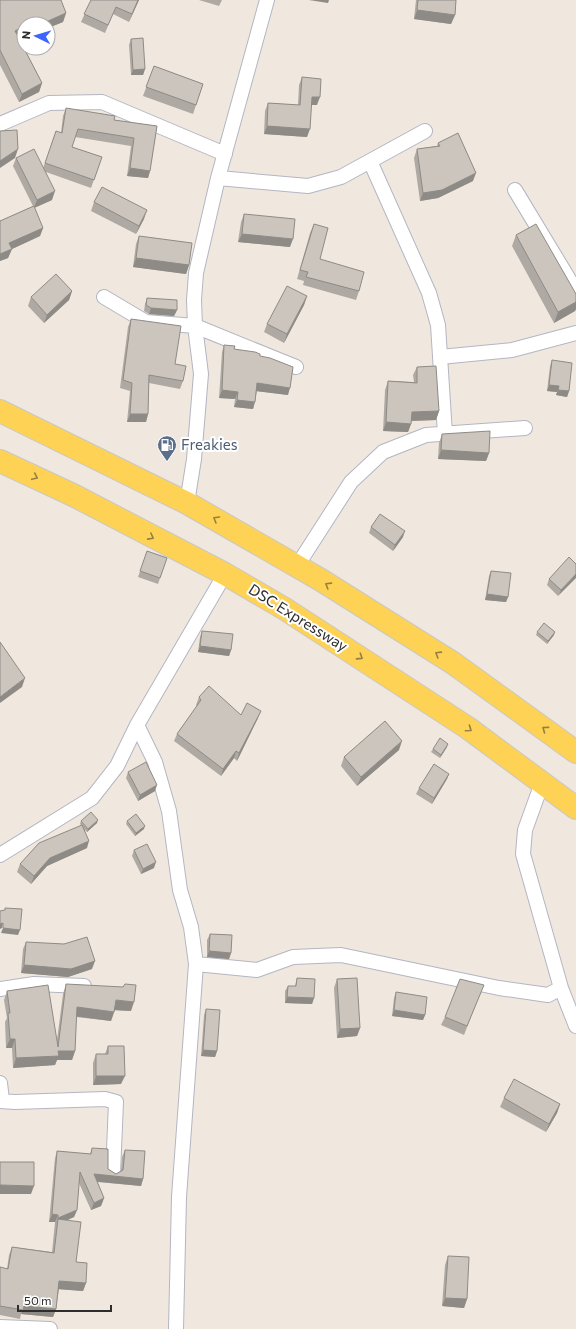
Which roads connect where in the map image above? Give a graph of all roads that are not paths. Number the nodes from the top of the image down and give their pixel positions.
1 (267, 0) edge
2 (0, 124) edge
3 (425, 132) dead end
4 (225, 154) junction
5 (370, 161) junction
6 (218, 178) junction
7 (515, 190) dead end
8 (576, 291) edge
9 (104, 297) dead end
10 (194, 326) junction
11 (576, 333) edge
12 (440, 357) junction
13 (296, 367) dead end
14 (0, 411) edge
15 (525, 428) dead end
16 (445, 434) junction
17 (0, 461) edge
18 (187, 503) junction
19 (297, 566) junction
20 (225, 574) junction
21 (137, 725) junction
22 (576, 752) edge
23 (542, 782) junction
24 (576, 808) edge
25 (0, 856) edge
26 (196, 964) junction
27 (94, 986) edge
28 (561, 988) junction
29 (0, 989) edge
30 (576, 1026) edge
31 (0, 1083) edge
32 (1, 1100) edge
33 (113, 1173) edge
34 (0, 1327) edge
35 (50, 1329) edge
36 (176, 1329) edge

1 - 4 street
2 - 4 street
3 - 5 street
4 - 6 street
5 - 6 street
5 - 12 street
6 - 10 street
7 - 8 street
9 - 10 street
10 - 13 street
10 - 18 street
11 - 12 street
12 - 16 street
14 - 18 main road
15 - 16 street
16 - 19 street
17 -> 20 main road, DSC Expressway
19 -> 18 main road
22 -> 19 main road
20 - 21 street
20 -> 23 main road, DSC Expressway
21 - 25 street
21 - 26 street
23 - 24 main road, DSC Expressway
23 - 28 street
26 - 28 street
26 - 36 street
27 - 29 street
28 - 30 street
31 - 32 street
32 - 33 street
34 - 35 street

